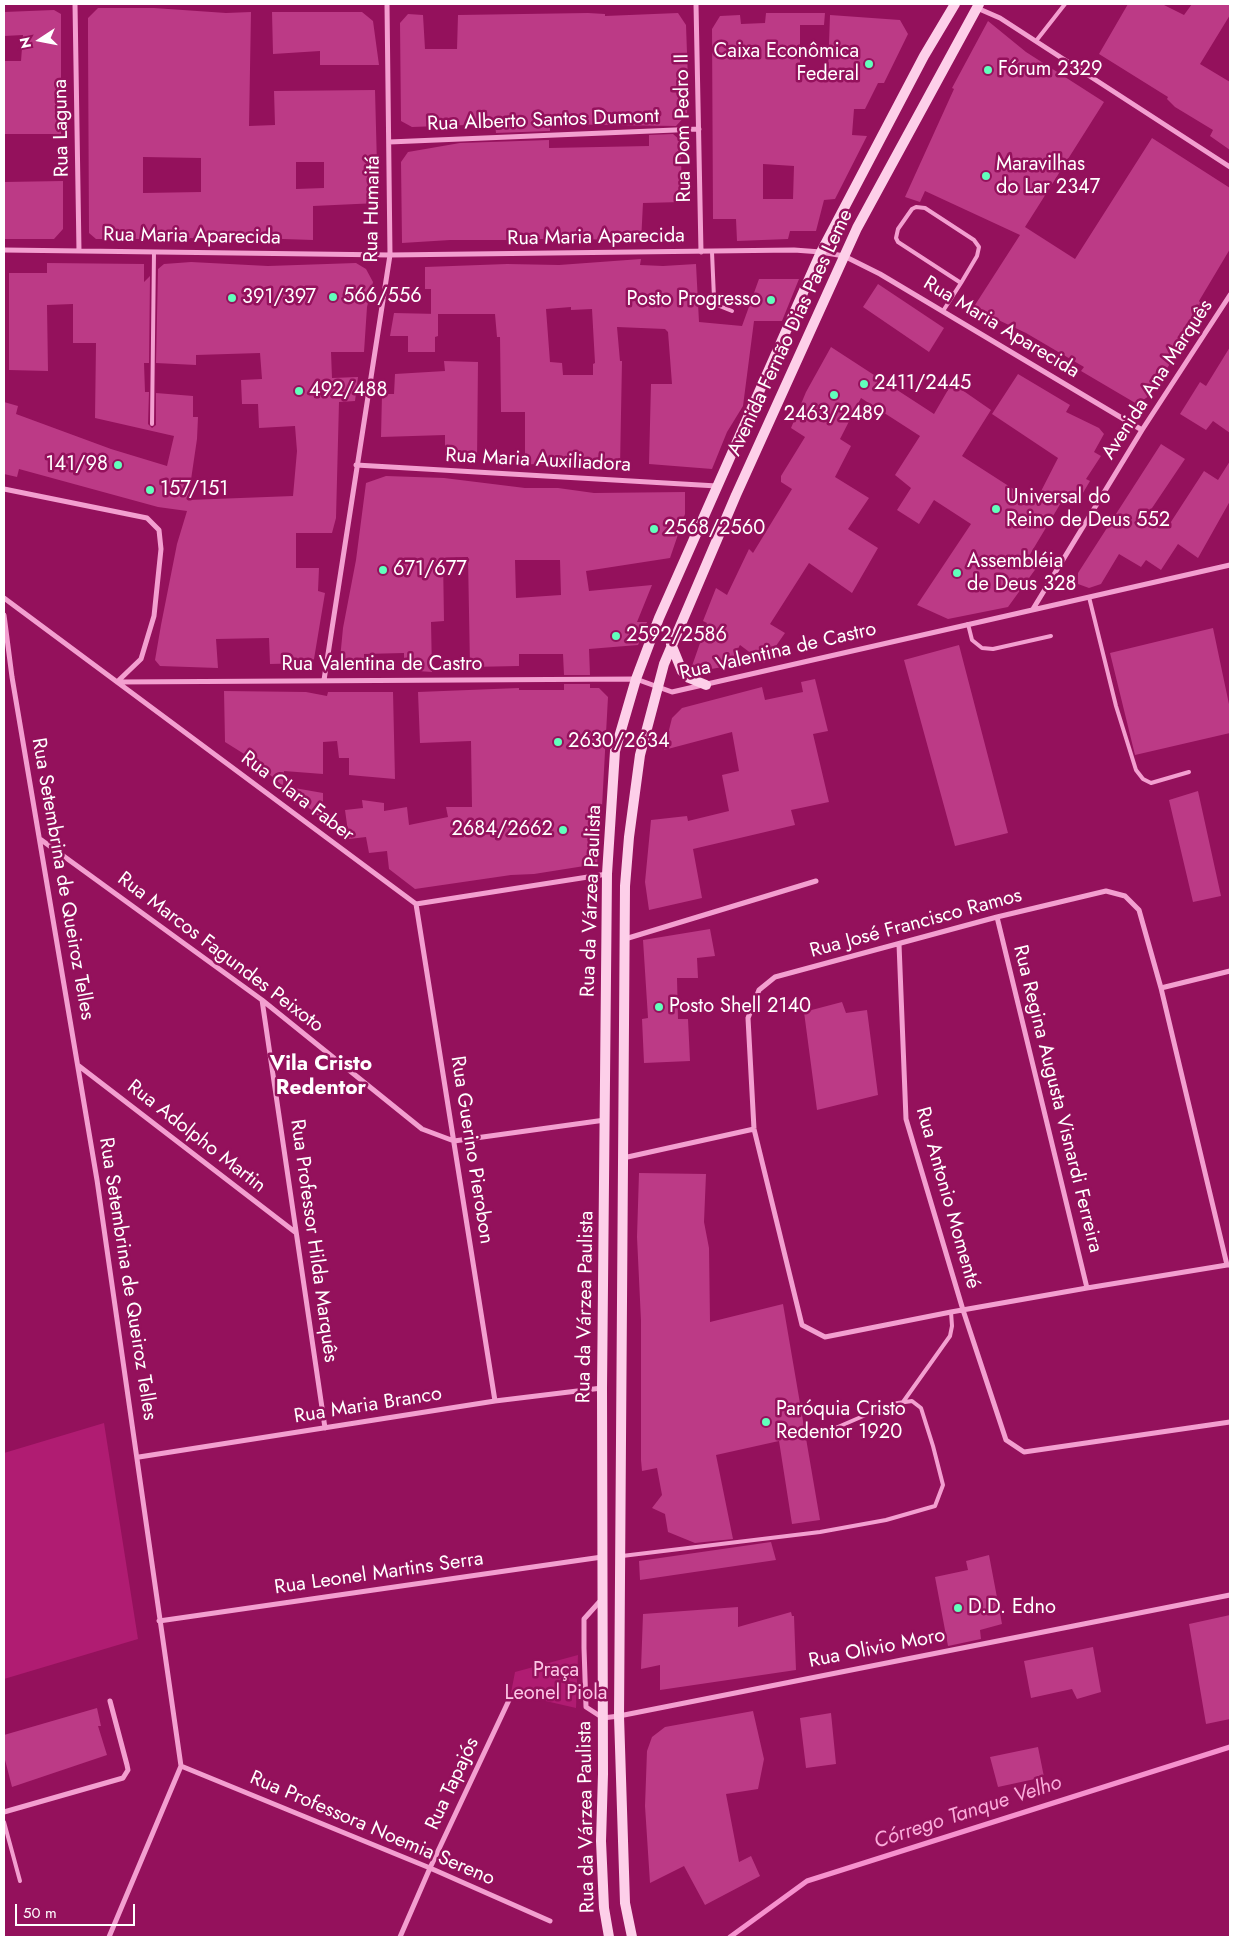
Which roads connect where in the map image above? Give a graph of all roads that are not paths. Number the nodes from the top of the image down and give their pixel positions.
1 (75, 4) edge
2 (387, 4) edge
3 (696, 4) edge
4 (954, 4) edge
5 (1065, 4) edge
6 (978, 6) edge
7 (1036, 41) junction
8 (699, 130) junction
9 (388, 142) junction
10 (1230, 168) edge
11 (4, 250) edge
12 (79, 251) junction
13 (154, 252) junction
14 (701, 252) junction
15 (712, 252) junction
16 (820, 252) junction
17 (390, 255) junction
18 (844, 256) junction
19 (961, 283) junction
20 (1230, 295) edge
21 (732, 311) dead end
22 (943, 311) junction
23 (152, 424) dead end
24 (1142, 430) junction
25 (356, 465) junction
26 (718, 486) junction
27 (4, 488) edge
28 (1230, 565) edge
29 (1090, 597) junction
30 (4, 598) edge
31 (1033, 609) junction
32 (4, 615) edge
33 (968, 624) junction
34 (1051, 636) dead end
35 (671, 644) junction
36 (636, 679) junction
37 (324, 680) junction
38 (117, 682) junction
39 (656, 686) junction
40 (706, 686) junction
41 (1189, 772) dead end
42 (39, 839) junction
43 (607, 874) junction
44 (816, 882) dead end
45 (416, 904) junction
46 (997, 917) junction
47 (625, 939) junction
48 (899, 944) junction
49 (1230, 970) edge
50 (1161, 988) junction
51 (262, 1000) junction
52 (79, 1066) junction
53 (605, 1120) junction
54 (754, 1129) junction
55 (454, 1141) junction
56 (623, 1158) junction
57 (295, 1232) junction
58 (1228, 1265) edge
59 (1087, 1288) junction
60 (963, 1310) junction
61 (951, 1312) junction
62 (602, 1388) junction
63 (495, 1401) junction
64 (903, 1402) junction
65 (1230, 1422) edge
66 (325, 1428) junction
67 (831, 1430) dead end
68 (139, 1457) junction
69 (620, 1556) junction
70 (602, 1557) junction
71 (1230, 1594) edge
72 (602, 1598) junction
73 (160, 1621) junction
74 (510, 1698) dead end
75 (110, 1701) dead end
76 (619, 1716) junction
77 (603, 1718) junction
78 (182, 1766) junction
79 (4, 1812) edge
80 (4, 1822) edge
81 (430, 1868) junction
82 (20, 1880) dead end
83 (550, 1921) dead end
84 (109, 1937) edge
85 (400, 1937) edge
86 (609, 1937) edge
87 (632, 1937) edge

1 - 12 street, Rua Laguna
2 - 9 street, Rua Humaitá
3 - 8 street, Rua Dom Pedro II
4 - 16 main road, Avenida Fernão Dias Paes Leme
5 - 7 lane
6 - 7 street
6 - 18 main road, Avenida Fernão Dias Paes Leme
7 - 10 street
8 - 9 street, Rua Alberto Santos Dumont
8 - 14 street, Rua Dom Pedro II
9 - 17 street, Rua Humaitá
11 - 12 street, Rua Maria Aparecida
12 - 13 street, Rua Maria Aparecida
13 - 17 street, Rua Maria Aparecida
13 - 23 lane
14 - 15 street, Rua Maria Aparecida
14 - 17 street, Rua Maria Aparecida
15 - 16 street, Rua Maria Aparecida
15 - 21 lane
16 - 18 street, Rua Maria Aparecida
16 - 26 main road, Avenida Fernão Dias Paes Leme
17 - 25 street, Rua Humaitá
18 - 22 street, Rua Maria Aparecida
18 - 35 main road, Avenida Fernão Dias Paes Leme
19 - 19 lane
19 - 22 lane
20 - 24 street, Avenida Ana Marquês
22 - 24 street, Rua Maria Aparecida
24 - 31 street, Avenida Ana Marquês
25 - 26 street, Rua Maria Auxiliadora
25 - 37 street, Rua Humaitá
26 - 36 main road, Avenida Fernão Dias Paes Leme
27 - 38 street
28 - 29 street, Rua Valentina de Castro
29 - 31 street, Rua Valentina de Castro
29 - 41 lane
30 - 38 street, Rua Clara Faber
31 - 33 street, Rua Valentina de Castro
32 - 42 street, Rua Setembrina de Queiroz Telles
33 - 34 lane
33 - 40 street, Rua Valentina de Castro
35 - 39 main road, Avenida Fernão Dias Paes Leme
35 - 40 main road
36 - 37 street, Rua Valentina de Castro
36 - 39 street, Rua Valentina de Castro
36 - 43 main road, Rua da Várzea Paulista
37 - 38 street, Rua Valentina de Castro
38 - 45 street, Rua Clara Faber
39 - 40 street, Rua Valentina de Castro
39 - 47 main road, Rua da Várzea Paulista
42 - 51 street, Rua Marcos Fagundes Peixoto
42 - 52 street, Rua Setembrina de Queiroz Telles
43 - 45 street
43 - 53 main road, Rua da Várzea Paulista
44 - 47 street
45 - 55 street, Rua Guerino Pierobon
46 - 48 street, Rua José Francisco Ramos
46 - 50 street, Rua José Francisco Ramos
46 - 59 street, Rua Regina Augusta Visnardi Ferreira
47 - 56 main road, Rua da Várzea Paulista
48 - 54 street, Rua José Francisco Ramos
48 - 60 street, Rua Antonio Momenté
49 - 50 street
50 - 58 street, Rua José Francisco Ramos
51 - 55 street, Rua Marcos Fagundes Peixoto
51 - 57 street, Rua Professor Hilda Marquês
52 - 57 street, Rua Adolpho Martin
52 - 68 street, Rua Setembrina de Queiroz Telles
53 - 55 street, Rua Marcos Fagundes Peixoto
53 - 62 main road, Rua da Várzea Paulista
54 - 56 street
54 - 61 street, Rua José Francisco Ramos
55 - 63 street, Rua Guerino Pierobon
56 - 69 main road, Rua da Várzea Paulista
57 - 66 street, Rua Professor Hilda Marquês
58 - 59 street, Rua José Francisco Ramos
59 - 60 street, Rua José Francisco Ramos
60 - 61 street, Rua José Francisco Ramos
60 - 65 street, Rua Antonio Momenté
61 - 64 lane
62 - 63 street, Rua Maria Branco
62 - 70 main road, Rua da Várzea Paulista
63 - 66 street, Rua Maria Branco
64 - 67 lane
64 - 69 lane
66 - 68 street, Rua Maria Branco
68 - 73 street, Rua Setembrina de Queiroz Telles
69 - 76 main road, Rua da Várzea Paulista
70 - 72 main road, Rua da Várzea Paulista
70 - 73 street, Rua Leonel Martins Serra
71 - 76 street, Rua Olivio Moro
72 - 77 main road, Rua da Várzea Paulista
72 - 77 street
73 - 78 street, Rua Setembrina de Queiroz Telles
74 - 81 street, Rua Tapajós
75 - 79 street
76 - 77 street, Rua Olivio Moro
76 - 87 main road, Rua da Várzea Paulista
77 - 86 main road, Rua da Várzea Paulista
78 - 81 street, Rua Professora Noemia Sereno
78 - 84 street, Rua Setembrina de Queiroz Telles
80 - 82 lane
81 - 83 street, Rua Professora Noemia Sereno
81 - 85 street, Rua Tapajós

